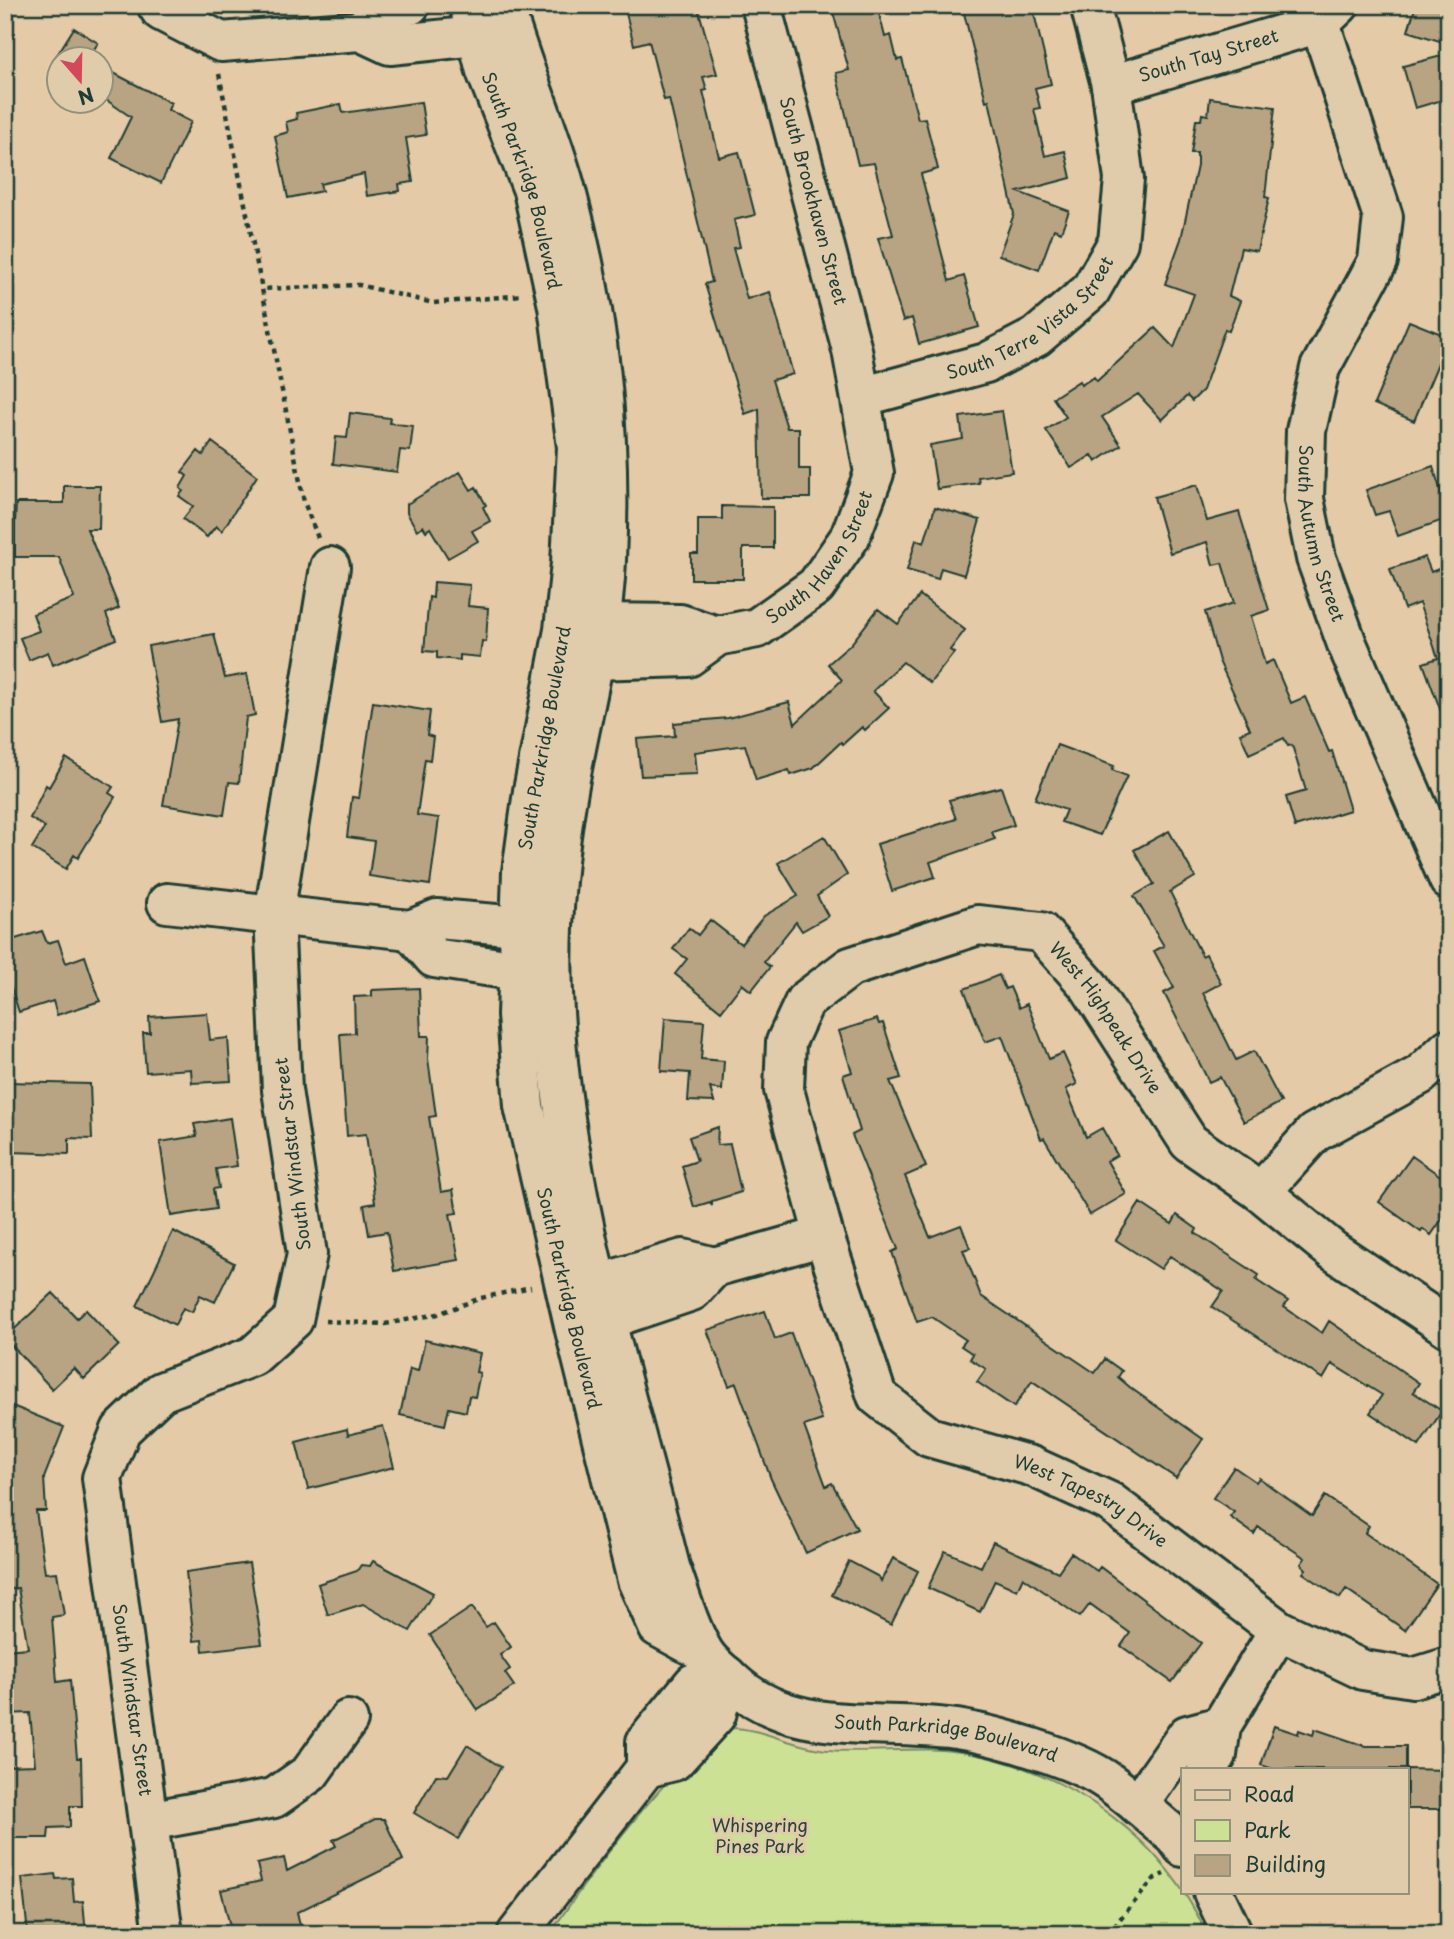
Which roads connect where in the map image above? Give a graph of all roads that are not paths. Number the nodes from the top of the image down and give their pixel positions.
1 (157, 5) edge
2 (410, 5) edge
3 (761, 5) edge
4 (1090, 5) edge
5 (1329, 14) edge
6 (490, 18) edge
7 (360, 31) junction
8 (1111, 85) junction
9 (861, 397) junction
10 (330, 567) road end
11 (580, 637) junction
12 (1449, 880) edge
13 (167, 903) dead end
14 (274, 915) junction
15 (536, 927) junction
16 (410, 930) junction
17 (535, 974) junction
18 (1449, 1048) edge
19 (1261, 1192) junction
20 (824, 1236) junction
21 (582, 1302) junction
22 (1449, 1328) edge
23 (1279, 1630) junction
24 (715, 1663) junction
25 (1449, 1667) edge
26 (348, 1720) dead end
27 (1221, 1726) junction
28 (1209, 1768) edge
29 (148, 1821) junction
30 (1169, 1831) edge
31 (1214, 1894) edge
32 (163, 1934) edge
33 (517, 1934) edge
34 (1233, 1934) edge

1 - 7 street
2 - 7 street
3 - 9 street, South Brookhaven Street
4 - 8 street, South Terre Vista Street
5 - 8 street, South Tay Street
5 - 12 street, South Autumn Street
6 - 7 street
6 - 11 street, South Parkridge Boulevard
6 - 11 street, South Parkridge Boulevard
8 - 9 street, South Terre Vista Street
9 - 11 street, South Haven Street
10 - 14 street, South Windstar Street
11 - 15 street, South Parkridge Boulevard
13 - 14 street
14 - 16 street
14 - 29 street, South Windstar Street
15 - 16 street
15 - 17 street, South Parkridge Boulevard
16 - 17 street
17 - 21 street, South Parkridge Boulevard
18 - 19 street
19 - 20 street, West Highpeak Drive
19 - 22 street, West Highpeak Drive
20 - 21 street
20 - 23 street, West Tapestry Drive
21 - 24 street, South Parkridge Boulevard
23 - 25 street, West Tapestry Drive
23 - 27 street
24 - 30 street, South Parkridge Boulevard
24 - 33 street
26 - 29 street
27 - 28 street
27 - 30 street
29 - 32 street, South Windstar Street
31 - 34 street

